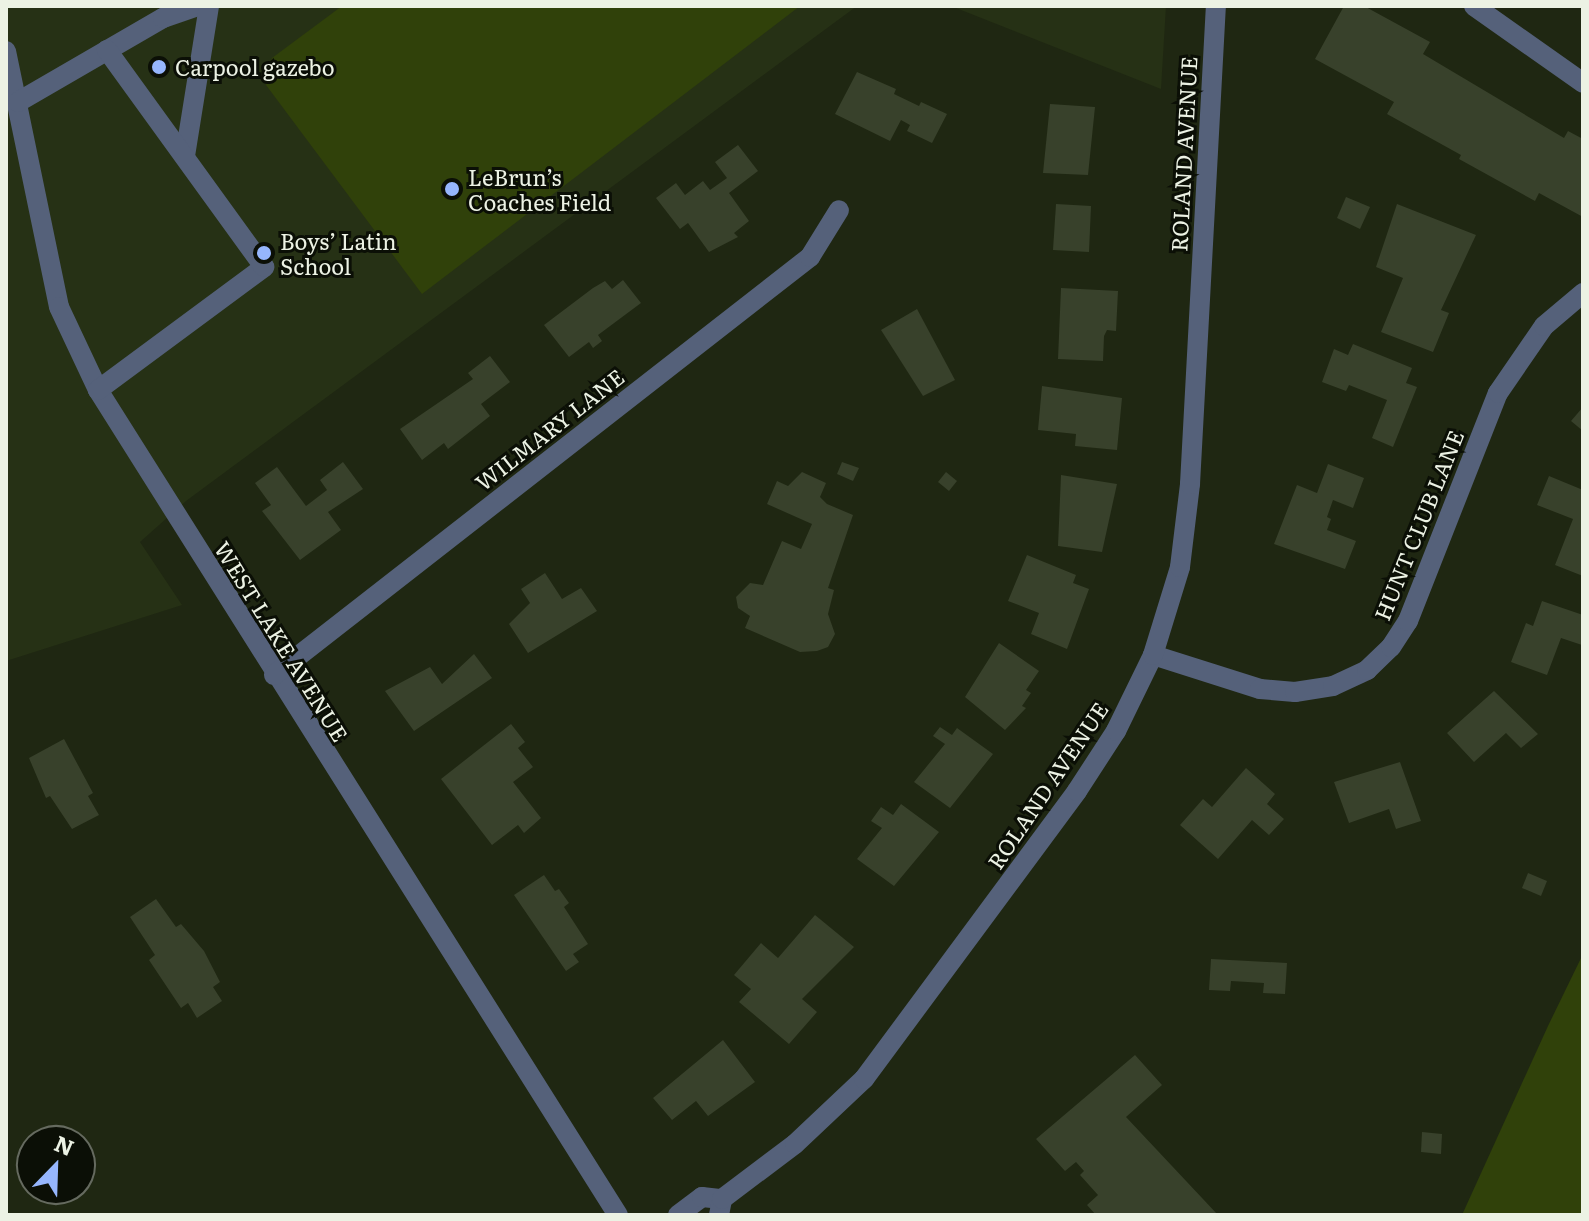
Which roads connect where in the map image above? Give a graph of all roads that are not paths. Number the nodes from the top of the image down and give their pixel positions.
1 (197, 6) edge
2 (209, 6) edge
3 (1216, 6) edge
4 (1474, 6) edge
5 (107, 50) junction
6 (6, 51) edge
7 (1583, 83) edge
8 (18, 102) junction
9 (185, 156) junction
10 (839, 210) dead end
11 (1583, 293) edge
12 (98, 390) junction
13 (1153, 655) junction
14 (274, 675) junction
15 (720, 1207) edge
16 (618, 1215) edge
17 (678, 1215) edge

1 - 5 street
2 - 9 street
3 - 13 street, ROLAND AVENUE
4 - 7 street
5 - 8 street
5 - 9 street
6 - 8 street, WEST LAKE AVENUE
8 - 12 street, WEST LAKE AVENUE
9 - 12 street
10 - 14 street, WILMARY LANE
11 - 13 street, HUNT CLUB LANE
12 - 14 street, WEST LAKE AVENUE
13 - 15 street, ROLAND AVENUE
14 - 16 street, WEST LAKE AVENUE
15 - 17 street, ROLAND AVENUE

